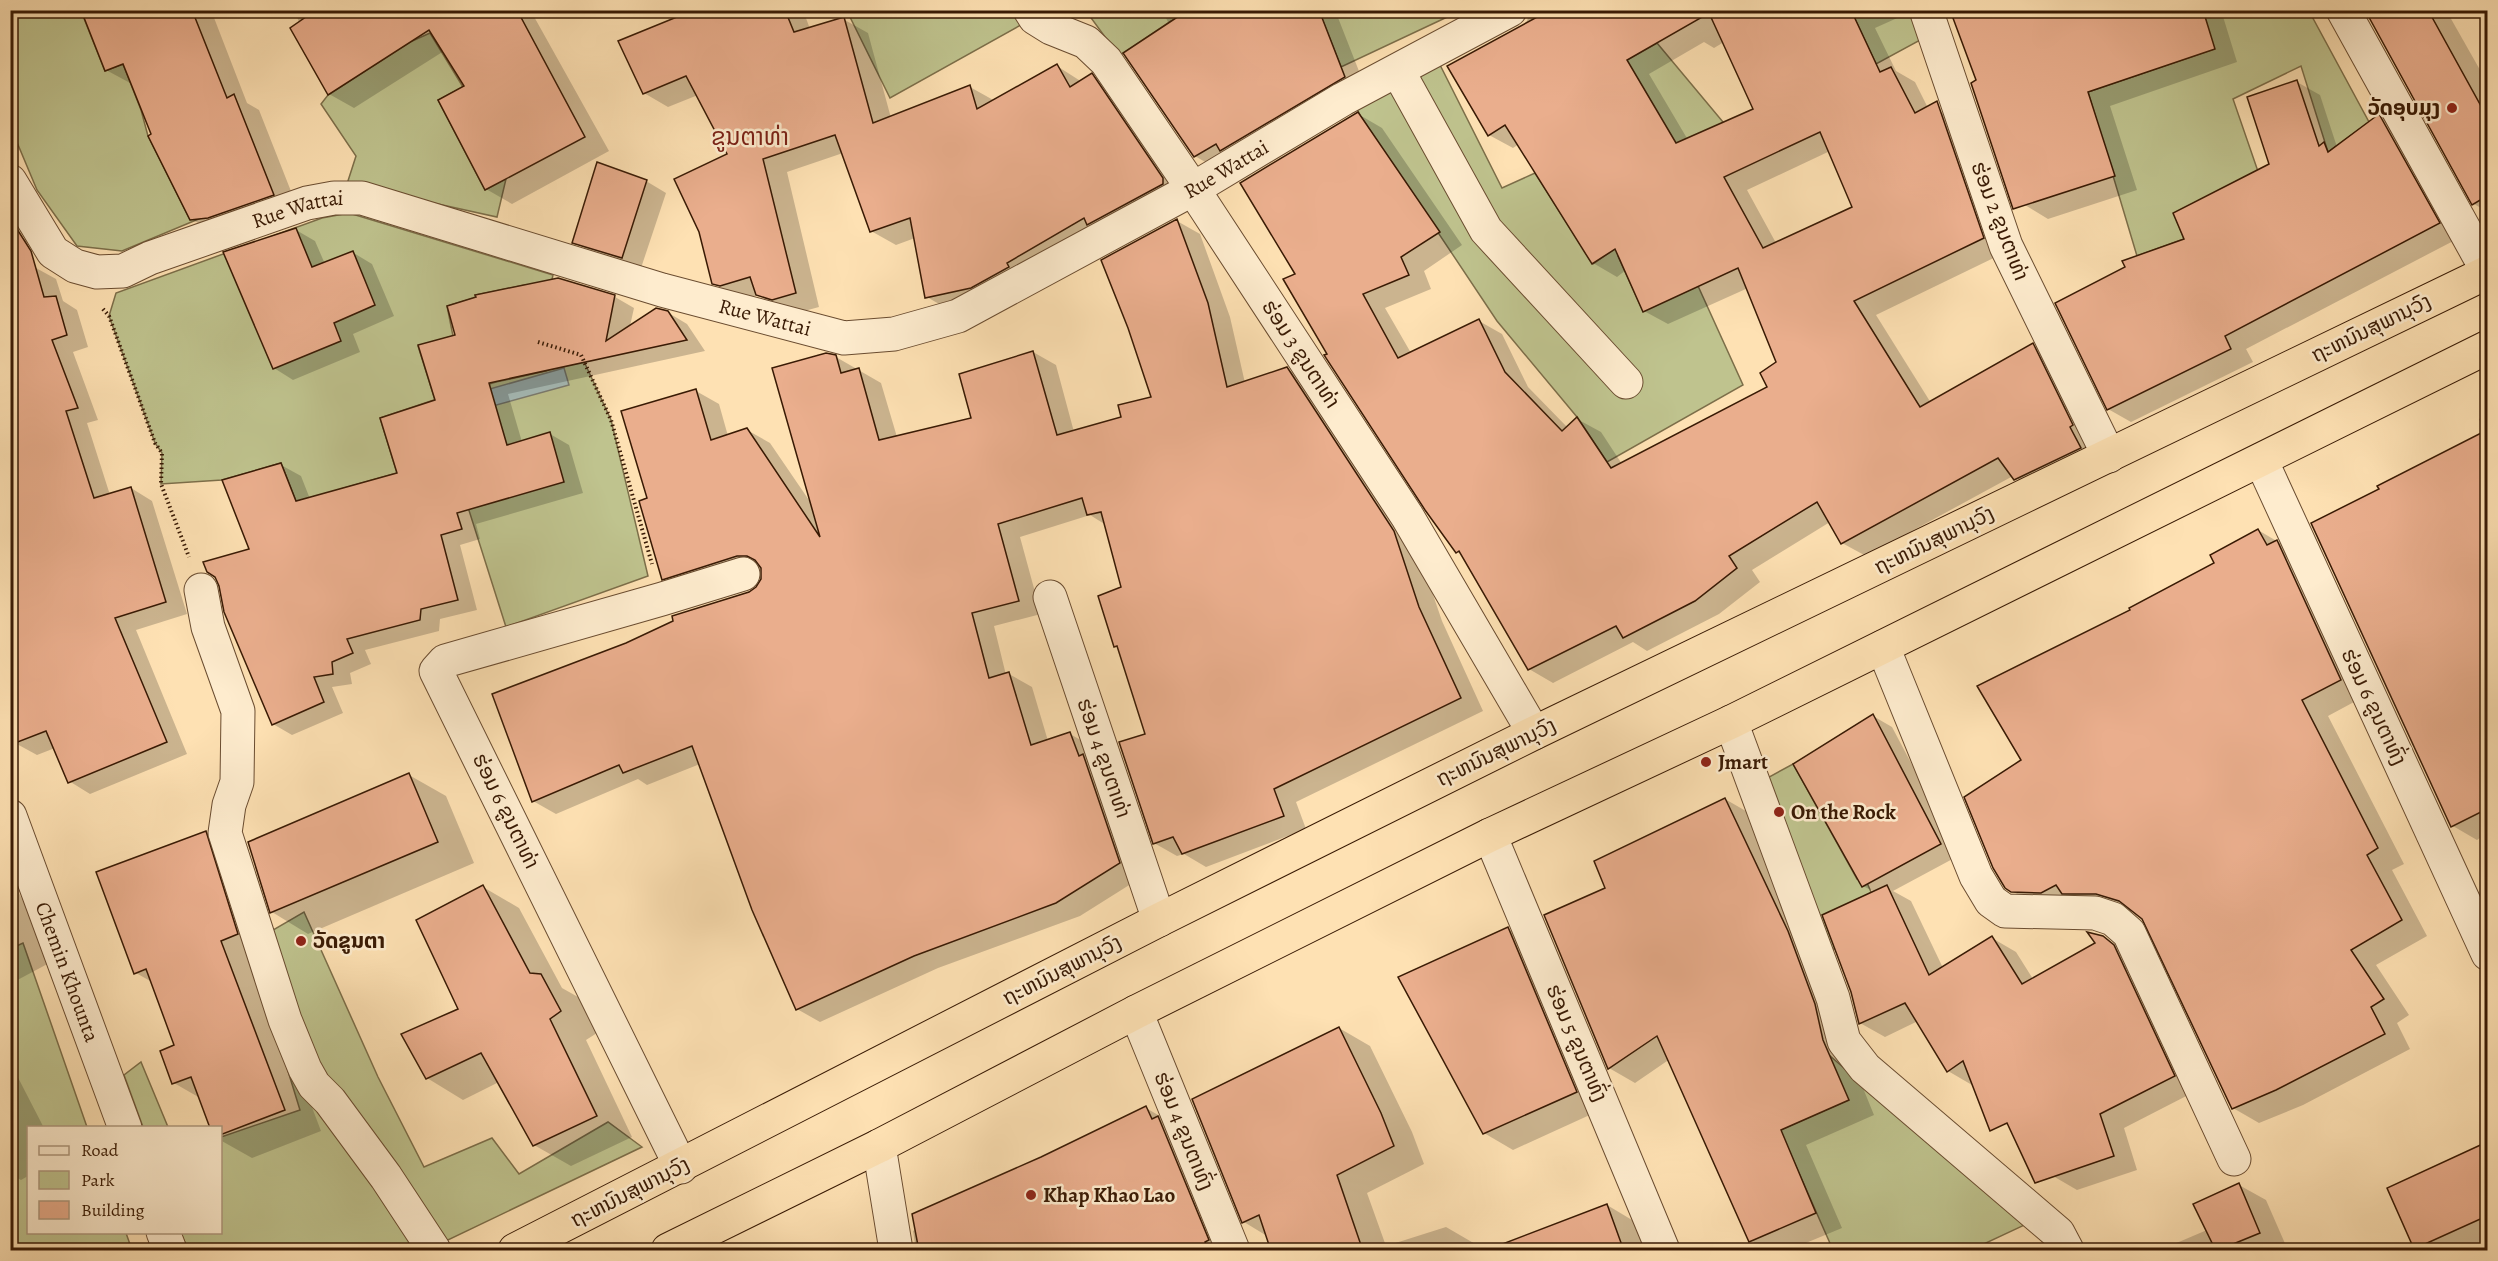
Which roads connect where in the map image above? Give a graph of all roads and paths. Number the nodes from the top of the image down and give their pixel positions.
1 (1030, 10) edge
2 (1510, 10) edge
3 (1926, 10) edge
4 (2343, 10) edge
5 (1398, 71) junction
6 (10, 181) edge
7 (1193, 189) junction
8 (2487, 272) edge
9 (102, 308) dead end
10 (538, 342) dead end
11 (2487, 347) edge
12 (1626, 382) dead end
13 (2109, 456) junction
14 (2260, 460) junction
15 (744, 574) dead end
16 (201, 590) joint
17 (1050, 597) dead end
18 (662, 599) junction
19 (1883, 647) junction
20 (1731, 722) junction
21 (1534, 733) junction
22 (10, 816) edge
23 (1490, 835) junction
24 (1159, 920) junction
25 (2487, 954) edge
26 (1136, 1012) junction
27 (124, 1126) edge
28 (879, 1146) junction
29 (2234, 1160) dead end
30 (681, 1167) junction
31 (163, 1234) edge
32 (170, 1251) edge
33 (434, 1251) edge
34 (515, 1251) edge
35 (668, 1251) edge
36 (896, 1251) edge
37 (1233, 1251) edge
38 (1663, 1251) edge
39 (2067, 1251) edge

1 - 7 street, ຮ່ອມ 3 ຂູນຕາທ່າ
2 - 5 street, Rue Wattai
3 - 13 street, ຮ່ອມ 2 ຂູນຕາທ່າ
4 - 8 street
5 - 7 street, Rue Wattai
5 - 12 street
6 - 7 street, Rue Wattai
7 - 21 street, ຮ່ອມ 3 ຂູນຕາທ່າ
8 - 13 highway, ຖະຫນົນສຸພານຸວົງ
9 - 16 path
10 - 18 path
11 - 14 highway
13 - 21 highway, ຖະຫນົນສຸພານຸວົງ
14 - 19 highway
14 - 25 street, ຮ່ອມ 6 ຂູນຕາທົ່ງ
15 - 18 street
16 - 33 street
17 - 24 street, ຮ່ອມ 4 ຂູນຕາທ່າ
18 - 30 street, ຮ່ອມ 6 ຂູນຕາທ່າ
19 - 20 highway
19 - 29 street
20 - 23 highway
20 - 39 street
21 - 24 highway, ຖະຫນົນສຸພານຸວົງ
22 - 27 street, Chemin Khounta
23 - 26 highway
23 - 38 street, ຮ່ອມ 5 ຂູນຕາທົ່ງ
24 - 30 highway, ຖະຫນົນສຸພານຸວົງ
26 - 28 highway
26 - 37 street, ຮ່ອມ 4 ຂູນຕາທົ່ງ
28 - 35 highway
28 - 36 street
30 - 34 highway, ຖະຫນົນສຸພານຸວົງ
31 - 32 street

